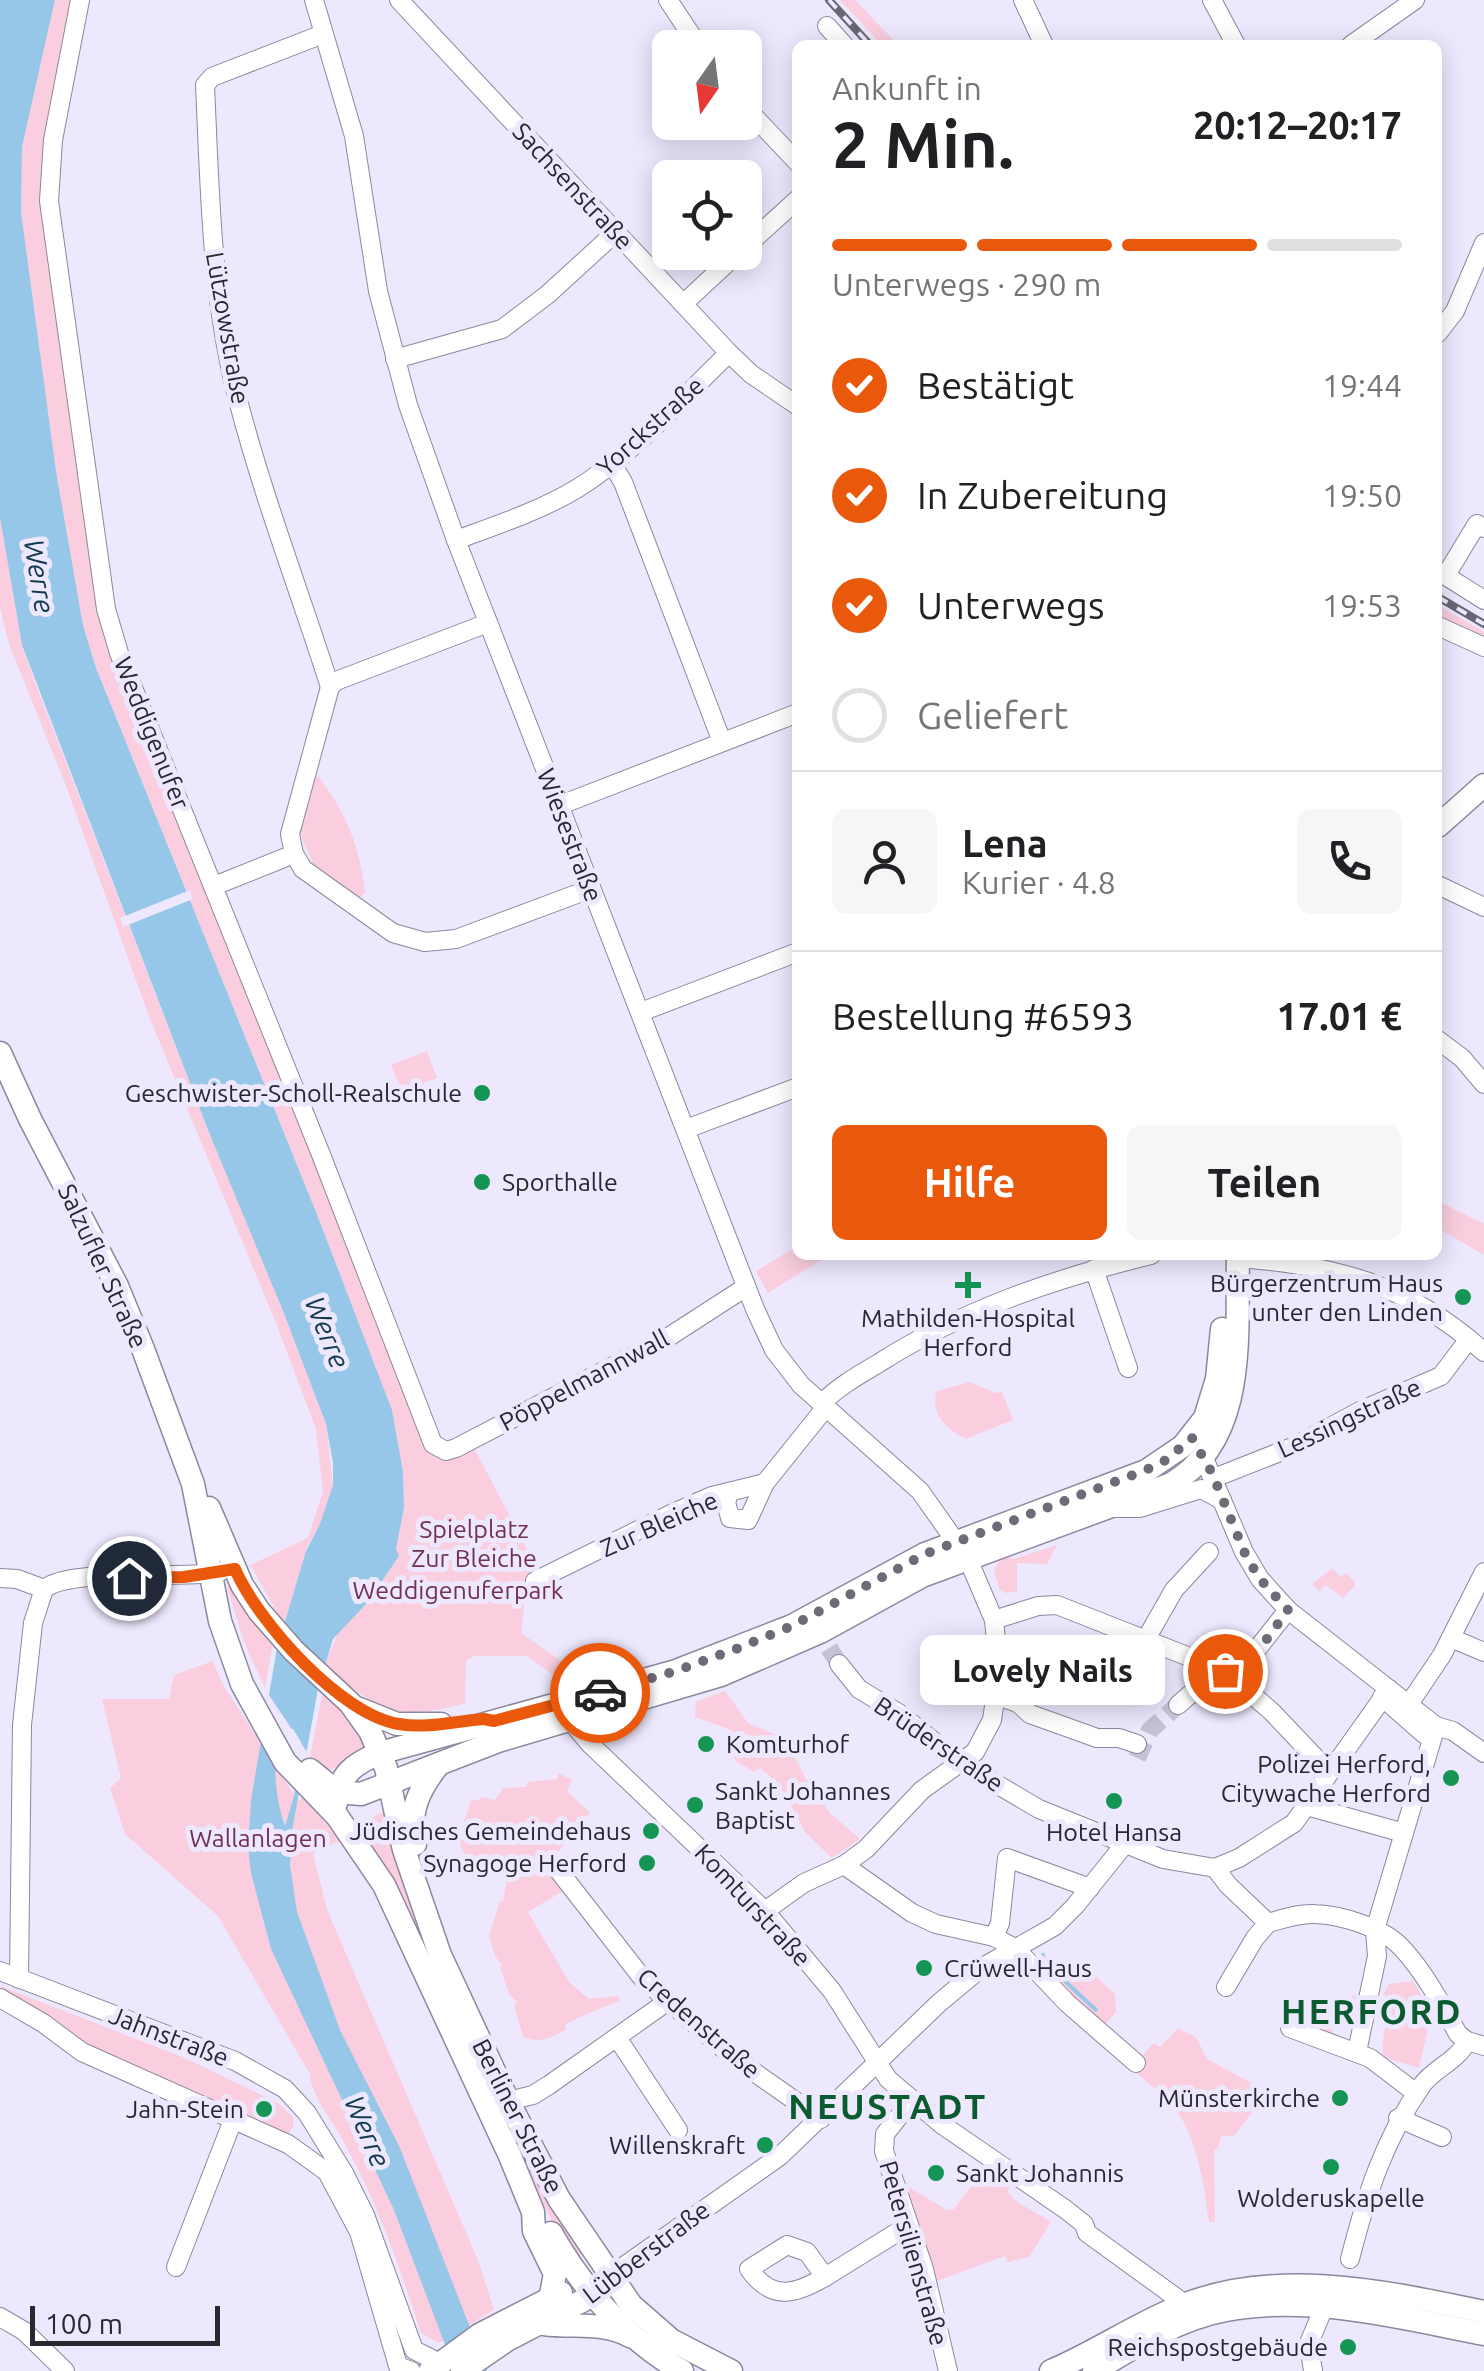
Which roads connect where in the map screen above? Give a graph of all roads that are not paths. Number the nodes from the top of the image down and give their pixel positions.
1 (80, 0) edge
2 (306, 0) edge
3 (314, 0) edge
4 (399, 0) edge
5 (668, 0) edge
6 (1023, 0) edge
7 (1212, 0) edge
8 (1415, 0) edge
9 (827, 26) dead end
10 (688, 30) edge
11 (323, 34) junction
12 (840, 40) edge
13 (1042, 40) edge
14 (1233, 40) edge
15 (1358, 40) edge
16 (762, 125) edge
17 (792, 157) edge
18 (792, 212) edge
19 (616, 232) junction
20 (762, 234) edge
21 (1484, 243) edge
22 (720, 270) edge
23 (684, 304) junction
24 (1442, 328) edge
25 (730, 354) junction
26 (395, 359) junction
27 (792, 402) edge
28 (612, 464) junction
29 (1484, 528) edge
30 (456, 540) junction
31 (1442, 573) edge
32 (1484, 600) edge
33 (488, 622) junction
34 (1442, 628) edge
35 (1484, 647) edge
36 (330, 687) junction
37 (792, 715) edge
38 (722, 742) junction
39 (1481, 791) edge
40 (558, 806) junction
41 (1442, 823) edge
42 (294, 854) junction
43 (214, 886) junction
44 (1442, 887) edge
45 (590, 889) junction
46 (1484, 907) edge
47 (792, 954) edge
48 (641, 1012) junction
49 (1442, 1043) edge
50 (0, 1053) edge
51 (1484, 1084) edge
52 (792, 1089) edge
53 (686, 1129) junction
54 (1131, 1260) edge
55 (1232, 1260) edge
56 (1266, 1260) edge
57 (1094, 1269) junction
58 (746, 1287) junction
59 (1470, 1339) junction
60 (1484, 1352) edge
61 (1128, 1368) dead end
62 (824, 1405) junction
63 (427, 1429) joint
64 (1197, 1447) junction
65 (1214, 1478) junction
66 (764, 1483) junction
67 (193, 1484) junction
68 (729, 1494) junction
69 (1222, 1500) junction
70 (1114, 1508) junction
71 (963, 1550) junction
72 (1209, 1552) dead end
73 (235, 1569) junction
74 (1484, 1572) edge
75 (210, 1574) junction
76 (0, 1578) edge
77 (535, 1581) dead end
78 (44, 1589) junction
79 (1288, 1610) junction
80 (994, 1620) junction
81 (1450, 1638) junction
82 (1146, 1639) junction
83 (829, 1648) junction
84 (1484, 1652) edge
85 (1225, 1671) junction
86 (1385, 1693) junction
87 (997, 1696) junction
88 (350, 1703) junction
89 (1178, 1704) tunnel mouth
90 (1409, 1704) junction
91 (563, 1712) junction
92 (494, 1721) junction
93 (1442, 1727) junction
94 (1137, 1744) dead end
95 (380, 1752) junction
96 (1484, 1753) edge
97 (440, 1761) junction
98 (959, 1762) junction
99 (1328, 1771) junction
100 (322, 1787) junction
101 (392, 1791) junction
102 (1308, 1806) junction
103 (1402, 1842) junction
104 (1124, 1845) junction
105 (844, 1864) junction
106 (554, 1866) dead end
107 (1215, 1868) junction
108 (1090, 1888) junction
109 (420, 1901) junction
110 (765, 1911) junction
111 (1268, 1923) junction
112 (1375, 1930) junction
113 (994, 1937) junction
114 (1015, 1948) junction
115 (0, 1971) edge
116 (18, 1979) junction
117 (1226, 1987) dead end
118 (0, 1998) edge
119 (668, 2002) junction
120 (1290, 2028) dead end
121 (618, 2039) junction
122 (1475, 2044) edge
123 (1357, 2052) junction
124 (878, 2063) junction
125 (1136, 2063) dead end
126 (468, 2065) junction
127 (1416, 2093) junction
128 (912, 2100) junction
129 (508, 2101) junction
130 (307, 2112) junction
131 (1398, 2118) junction
132 (821, 2119) junction
133 (233, 2120) junction
134 (678, 2130) dead end
135 (1435, 2134) dead end
136 (288, 2144) junction
137 (533, 2212) junction
138 (909, 2225) junction
139 (1350, 2259) dead end
140 (176, 2267) dead end
141 (610, 2276) junction
142 (825, 2278) dead end
143 (1338, 2288) junction
144 (588, 2289) junction
145 (393, 2296) junction
146 (550, 2298) junction
147 (1185, 2304) junction
148 (1324, 2307) junction
149 (1484, 2312) edge
150 (0, 2317) edge
151 (537, 2324) junction
152 (1484, 2334) edge
153 (488, 2342) junction
154 (642, 2342) junction
155 (435, 2367) edge
156 (65, 2371) edge
157 (411, 2371) edge
158 (462, 2371) edge
159 (682, 2371) edge
160 (730, 2371) edge
161 (948, 2371) edge
162 (1051, 2371) edge
163 (1094, 2371) edge
164 (1313, 2371) edge

1 - 43 street, Weddigenufer
2 - 11 street, Wiesestraße
3 - 11 street, Wiesestraße
4 - 19 street, Sachsenstraße
5 - 10 street
6 - 13 street
7 - 14 street
8 - 15 street
9 - 12 street
11 - 26 street, Wiesestraße
11 - 36 street, Lützowstraße
16 - 17 street
18 - 20 street
19 - 23 street, Sachsenstraße
19 - 26 street
21 - 24 street
22 - 23 street
23 - 25 street, Sachsenstraße
25 - 27 street, Sachsenstraße
25 - 28 street, Yorckstraße
26 - 30 street, Wiesestraße
28 - 30 street, Yorckstraße
28 - 38 street
29 - 31 street
30 - 33 street, Wiesestraße
31 - 32 street
33 - 36 street
33 - 40 street, Wiesestraße
34 - 35 street
36 - 42 street
37 - 38 street
38 - 40 street
39 - 41 main road
40 - 45 street, Wiesestraße
42 - 43 street
42 - 45 street
43 - 63 street, Weddigenufer
44 - 46 street
45 - 48 street, Wiesestraße
47 - 48 street
48 - 53 street, Wiesestraße
49 - 51 street
50 - 67 main road, Salzufler Straße
52 - 53 street
53 - 58 street, Wiesestraße
54 - 57 street, Zur Bleiche
55 - 64 main road
56 - 59 street
57 - 61 street
57 - 62 street, Zur Bleiche
58 - 62 street, Wiesestraße
58 - 63 street, Pöppelmannwall
59 - 60 street
59 - 65 street, Lessingstraße
62 - 66 street, Zur Bleiche
62 - 71 street, Wiesestraße
64 - 65 street
64 - 70 main road
64 - 71 main road
65 - 69 street
66 - 68 street, Zur Bleiche
66 - 68 street, Zur Bleiche
67 - 73 main road, Salzufler Straße
67 - 75 main road, Salzufler Straße
68 - 77 street, Zur Bleiche
69 - 70 street
69 - 79 street
70 - 71 main road
71 - 80 street, Wiesestraße
71 - 83 main road
71 - 91 main road
72 - 82 street
73 - 75 street
73 - 88 main road, Salzufler Straße
74 - 81 street
75 - 78 street
75 - 100 main road, Salzufler Straße
76 - 78 street
78 - 116 street
79 - 85 street
79 - 86 street
80 - 82 street
80 - 87 street, Wiesestraße
81 - 84 street
81 - 90 street
82 - 85 street
83 - 91 main road
83 - 98 street, Brüderstraße
85 - 89 street
85 - 99 street
86 - 90 street
86 - 93 street
86 - 99 street
87 - 94 street
87 - 98 street, Wiesestraße
88 - 92 main road
88 - 95 main road, Salzufler Straße
90 - 93 street
91 - 92 main road
91 - 97 main road
91 - 110 street, Komturstraße
92 - 95 main road
93 - 96 street
93 - 103 street
95 - 100 main road
95 - 101 main road, Salzufler Straße
97 - 101 main road
97 - 109 main road
98 - 104 street, Brüderstraße
98 - 105 street, Wiesestraße
99 - 102 street
100 - 101 main road
100 - 126 main road, Berliner Straße
101 - 109 main road, Berliner Straße
102 - 103 street
102 - 107 street
103 - 112 street
104 - 107 street, Brüderstraße
104 - 108 street, Lübberstraße
105 - 110 street, Wiesestraße
105 - 113 street
106 - 119 street, Credenstraße
107 - 111 street
108 - 113 street
108 - 114 street, Lübberstraße
109 - 129 main road, Berliner Straße
110 - 124 street, Komturstraße
111 - 112 street
111 - 117 street
112 - 122 street
112 - 123 street
113 - 114 street
114 - 124 street, Lübberstraße
114 - 125 street
115 - 116 street, Jahnstraße
116 - 130 street, Jahnstraße
118 - 133 street, Jahnstraße
119 - 121 street
119 - 132 street, Credenstraße
120 - 123 street
121 - 129 street
121 - 134 street
122 - 127 street
123 - 127 street
124 - 128 street, Komturstraße
124 - 132 street, Lübberstraße
126 - 129 main road
126 - 137 main road, Berliner Straße
127 - 131 street
128 - 138 street, Petersilienstraße
128 - 147 street, Komturstraße
129 - 141 main road, Berliner Straße
130 - 136 street
130 - 145 street, Jahnstraße
131 - 135 street
131 - 139 street
132 - 141 street, Lübberstraße
133 - 136 street, Jahnstraße
133 - 140 street
136 - 157 street, Jahnstraße
137 - 144 main road, Berliner Straße
137 - 146 main road, Berliner Straße
138 - 142 street
138 - 161 street, Petersilienstraße
141 - 144 main road, Lübberstraße
141 - 160 main road, Berliner Straße
143 - 147 main road
143 - 148 main road
143 - 149 main road
144 - 146 main road, Lübberstraße
144 - 151 main road, Lübberstraße
144 - 154 main road, Berliner Straße
145 - 155 street, Jahnstraße
145 - 157 street, Jahnstraße
146 - 153 main road, Lübberstraße
147 - 162 main road
148 - 152 main road
148 - 163 main road
148 - 164 street
150 - 156 street
151 - 153 main road, Lübberstraße
151 - 154 main road
153 - 155 main road, Lübberstraße
153 - 158 main road, Lübberstraße
154 - 159 main road, Berliner Straße

